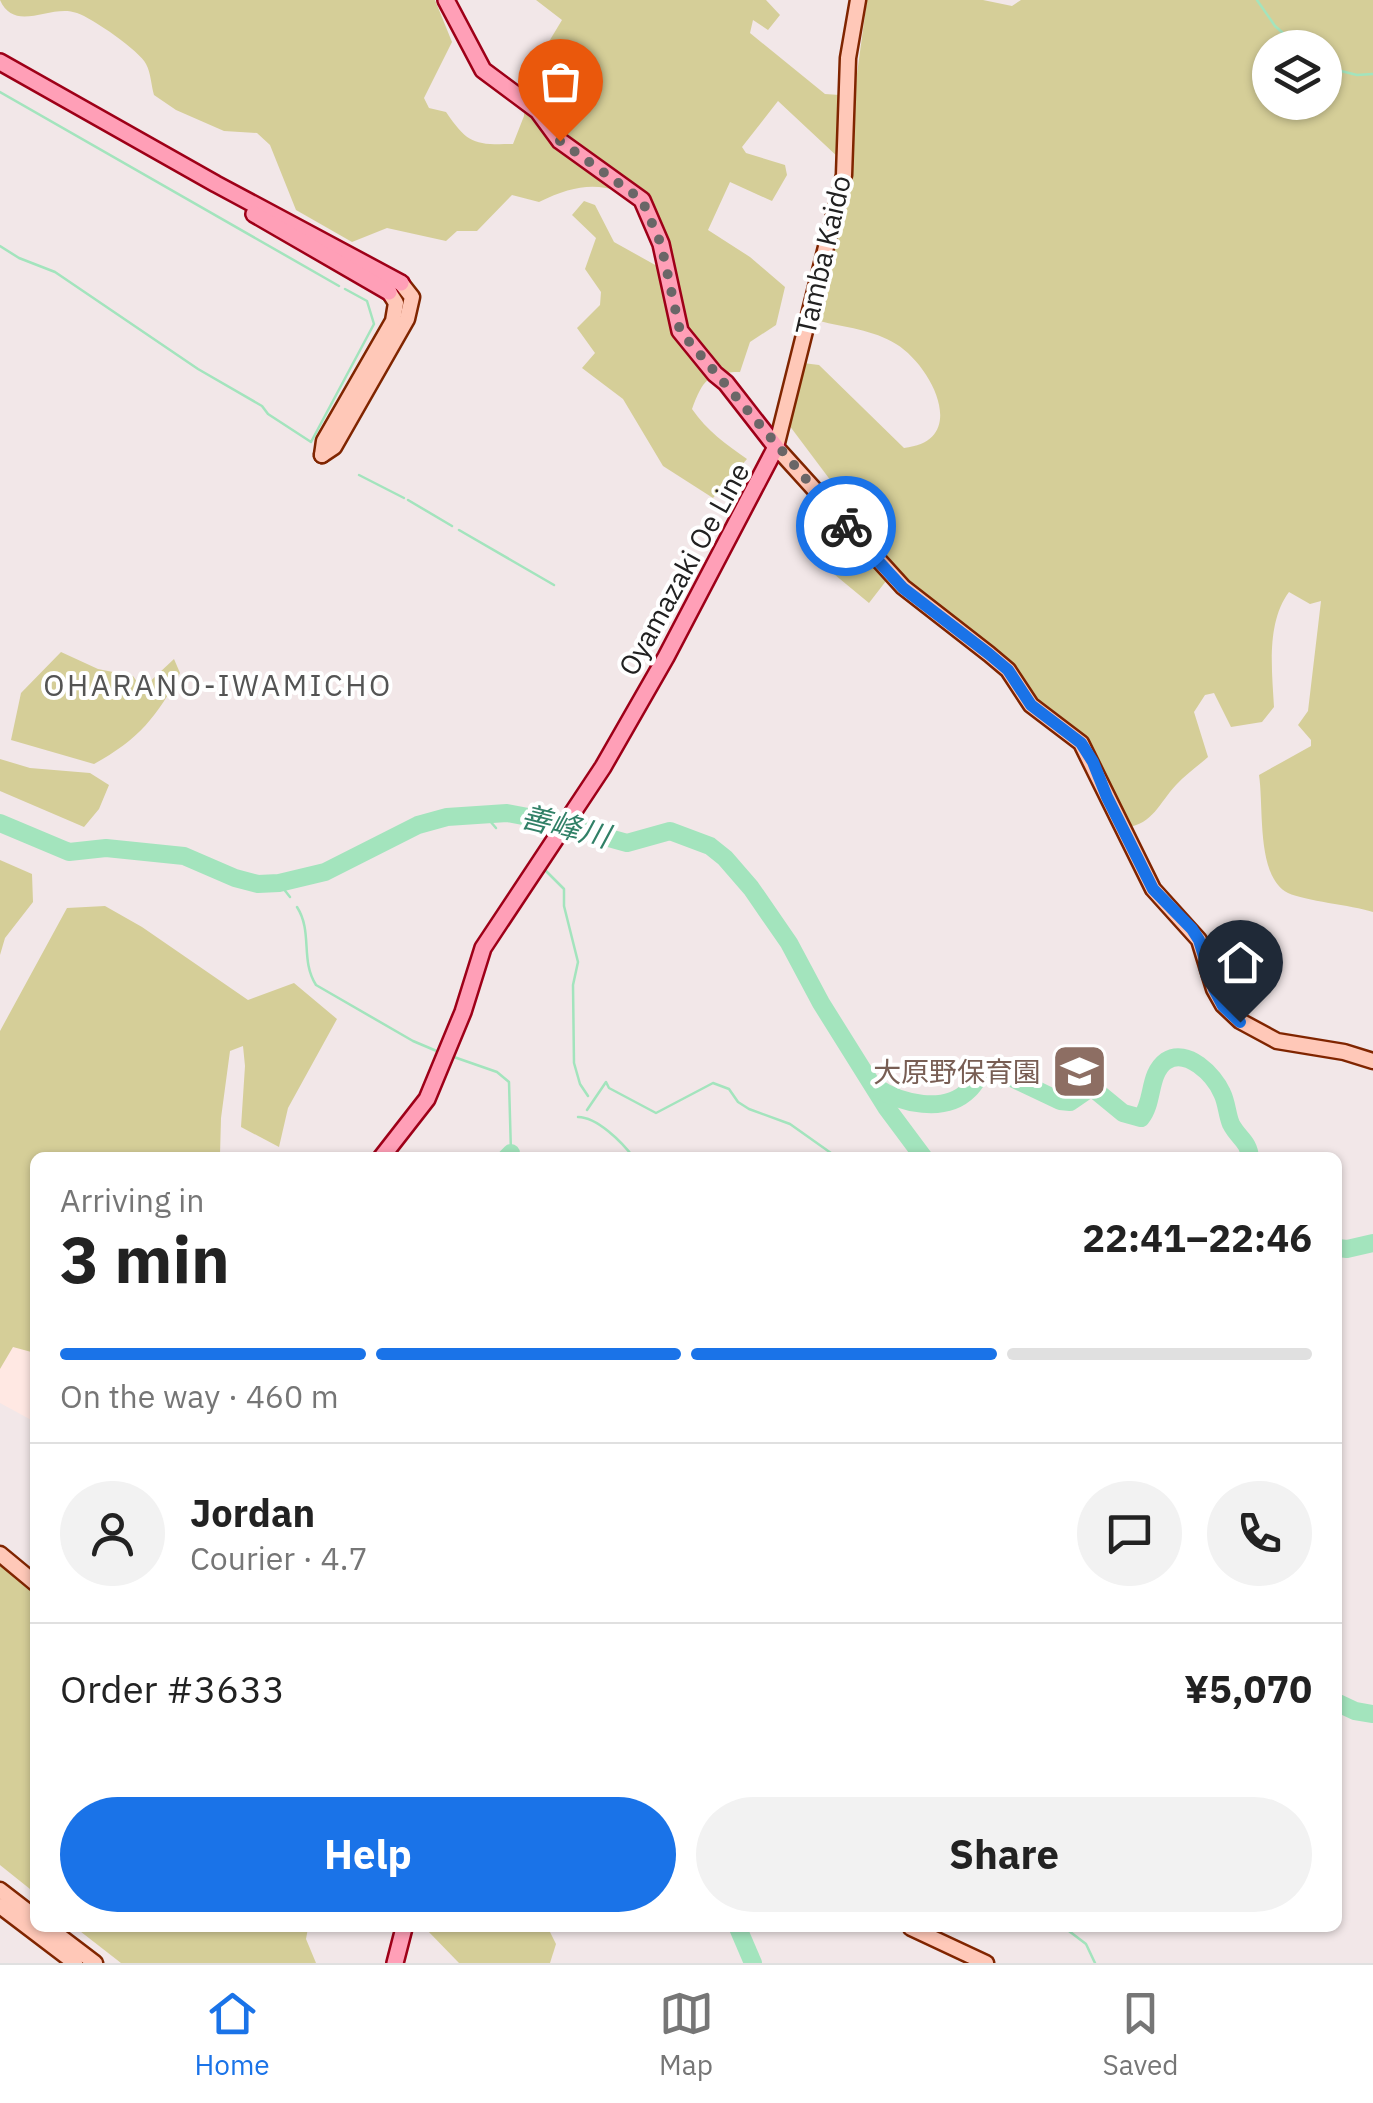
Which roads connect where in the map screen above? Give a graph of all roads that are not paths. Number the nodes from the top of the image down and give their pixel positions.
1 (446, 0) edge
2 (858, 0) edge
3 (0, 62) edge
4 (0, 70) edge
5 (394, 288) junction
6 (776, 448) junction
7 (1373, 1061) edge
8 (386, 1152) edge
9 (0, 1554) edge
10 (30, 1579) edge
11 (0, 1890) edge
12 (0, 1906) edge
13 (30, 1913) edge
14 (30, 1929) edge
15 (34, 1932) edge
16 (54, 1932) edge
17 (403, 1932) edge
18 (920, 1932) edge
19 (75, 1963) edge
20 (95, 1963) edge
21 (395, 1963) edge
22 (986, 1963) edge

1 - 6 main road, Oyamazaki Oe Line
2 - 6 street, Tamba Kaido
3 - 5 main road
4 - 5 main road
5 - 5 street
6 - 7 street
6 - 8 main road, Oyamazaki Oe Line
9 - 10 street
11 - 13 street
12 - 14 street
15 - 19 street
16 - 20 street
17 - 21 main road
18 - 22 street

